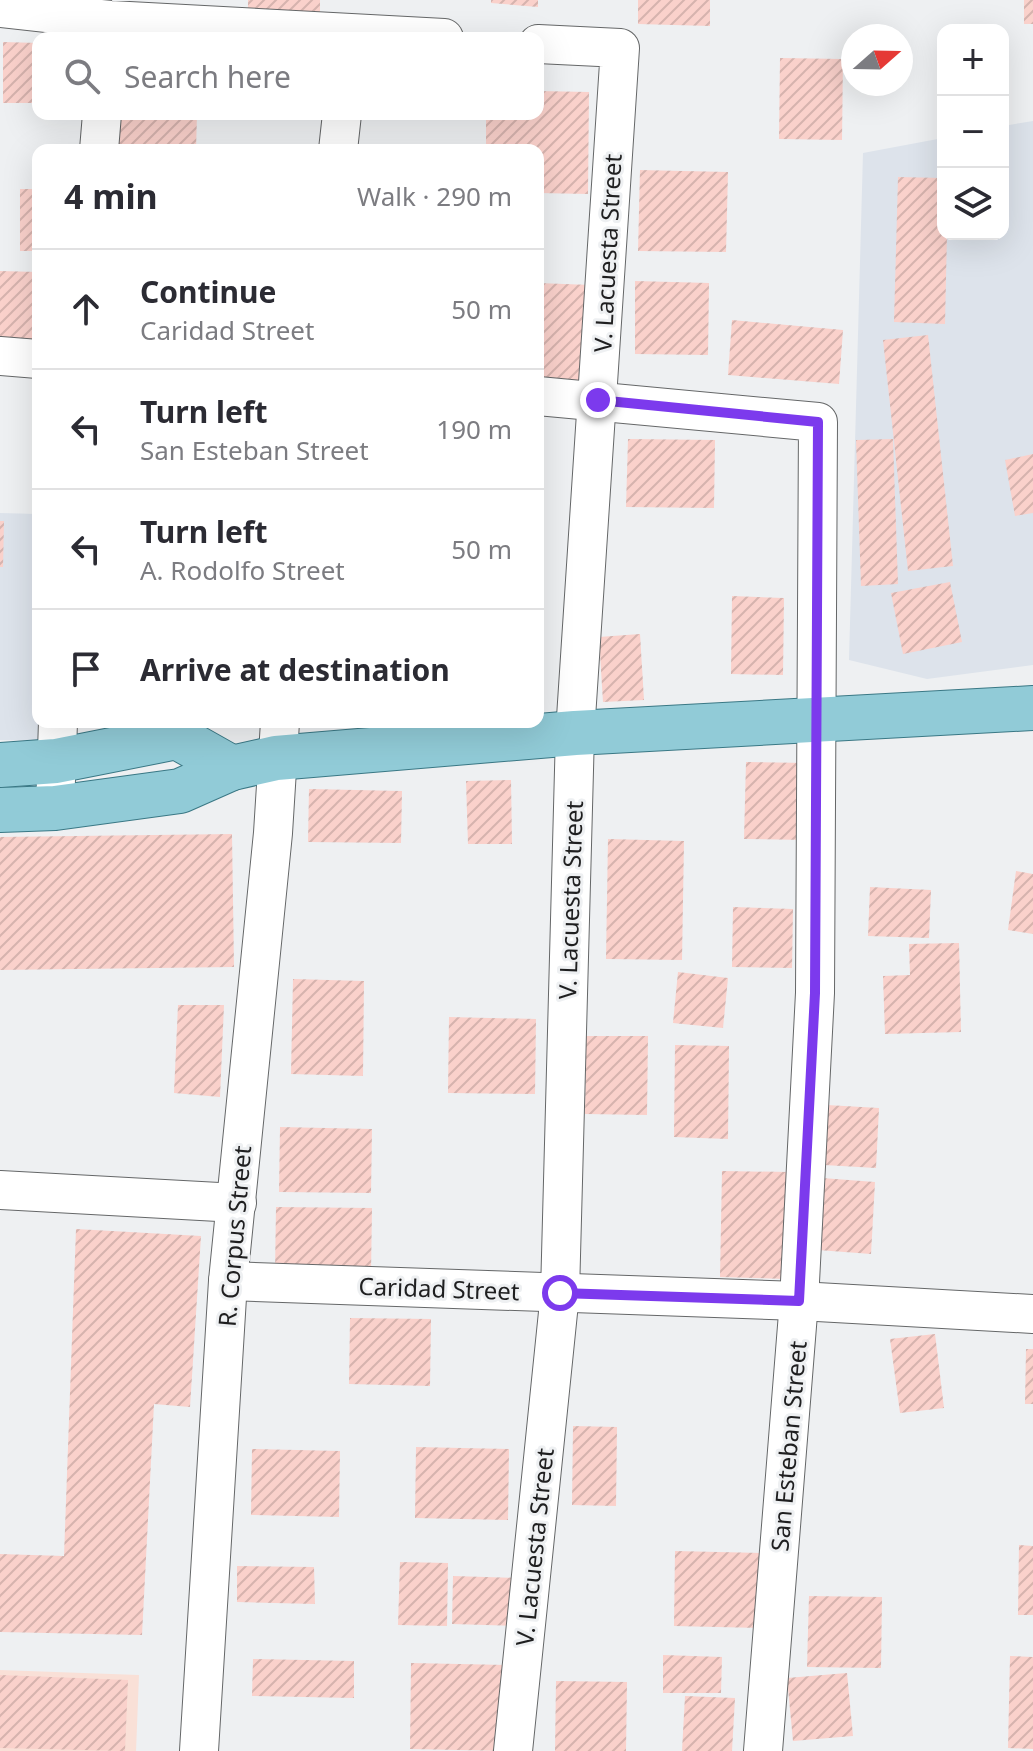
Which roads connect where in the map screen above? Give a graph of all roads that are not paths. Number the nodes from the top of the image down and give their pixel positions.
1 (0, 8) edge
2 (110, 19) edge
3 (351, 24) edge
4 (404, 32) edge
5 (544, 44) edge
6 (102, 120) edge
7 (341, 120) edge
8 (100, 144) edge
9 (339, 144) edge
10 (0, 356) edge
11 (32, 359) edge
12 (544, 396) edge
13 (598, 400) junction
14 (1033, 708) edge
15 (818, 719) junction
16 (575, 733) junction
17 (278, 740) edge
18 (57, 742) edge
19 (0, 765) edge
20 (232, 768) junction
21 (55, 808) junction
22 (0, 810) edge
23 (0, 1190) edge
24 (237, 1203) junction
25 (228, 1281) junction
26 (560, 1293) junction
27 (799, 1301) junction
28 (1033, 1314) edge
29 (199, 1751) edge
30 (513, 1751) edge
31 (763, 1751) edge

1 - 2 street
2 - 3 street
3 - 4 street
5 - 13 street, V. Lacuesta Street
6 - 8 street
7 - 9 street
10 - 11 street
12 - 13 street
13 - 15 street, San Esteban Street
13 - 16 street, V. Lacuesta Street
14 - 15 main road
15 - 16 main road
15 - 27 street, San Esteban Street
16 - 17 main road
16 - 26 street, V. Lacuesta Street
17 - 20 main road
17 - 24 street, R. Corpus Street
18 - 19 main road
18 - 20 main road
18 - 21 street
20 - 21 main road
21 - 22 main road
23 - 24 street
24 - 25 street, R. Corpus Street
25 - 26 street, Caridad Street
25 - 29 street, R. Corpus Street
26 - 27 street, Caridad Street
26 - 30 street, V. Lacuesta Street
27 - 28 street, Caridad Street
27 - 31 street, San Esteban Street

